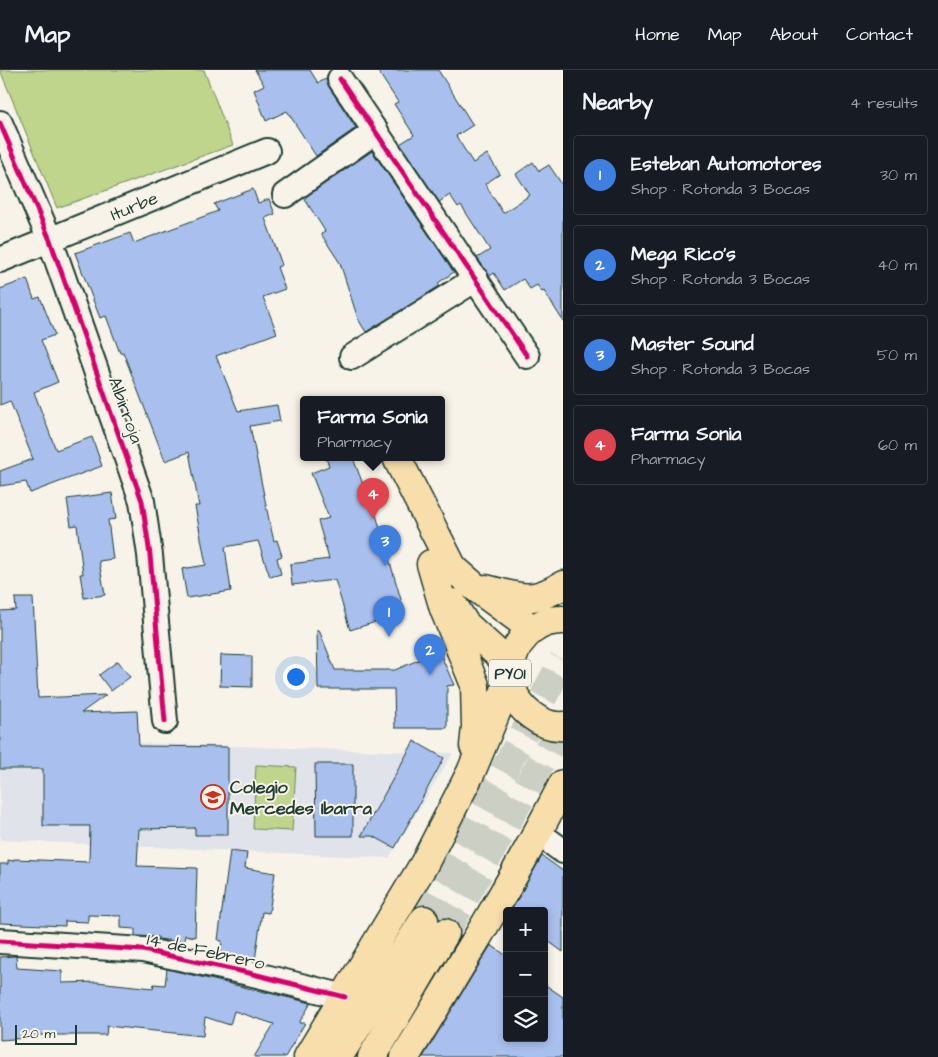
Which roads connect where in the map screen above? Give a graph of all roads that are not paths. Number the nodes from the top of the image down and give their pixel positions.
1 (340, 79) dead end
2 (0, 123) edge
3 (376, 131) junction
4 (267, 151) dead end
5 (286, 195) dead end
6 (50, 240) junction
7 (0, 260) edge
8 (476, 279) junction
9 (527, 356) dead end
10 (352, 358) dead end
11 (399, 461) edge
12 (563, 585) edge
13 (475, 586) junction
14 (563, 594) edge
15 (547, 624) edge
16 (510, 672) junction
17 (165, 721) dead end
18 (563, 726) edge
19 (471, 772) junction
20 (563, 784) edge
21 (538, 833) junction
22 (563, 851) edge
23 (0, 941) edge
24 (345, 997) junction
25 (308, 1057) edge
26 (338, 1057) edge
27 (372, 1057) edge
28 (405, 1057) edge

1 - 3 street
2 - 6 street, Albirroja
3 - 5 street
3 - 8 street
4 - 6 street, Iturbe
6 - 7 street, Iturbe
6 - 17 street, Albirroja
8 - 9 street
8 - 10 street
11 - 13 highway
12 - 13 highway
13 - 15 highway
14 - 15 highway
15 - 16 highway, PY01
16 - 18 highway, PY01
16 - 19 highway
16 - 19 highway
19 - 24 highway
20 - 21 highway
21 - 22 street
21 - 28 highway
23 - 24 street, 14 de Febrero
24 - 25 highway
26 - 27 highway

